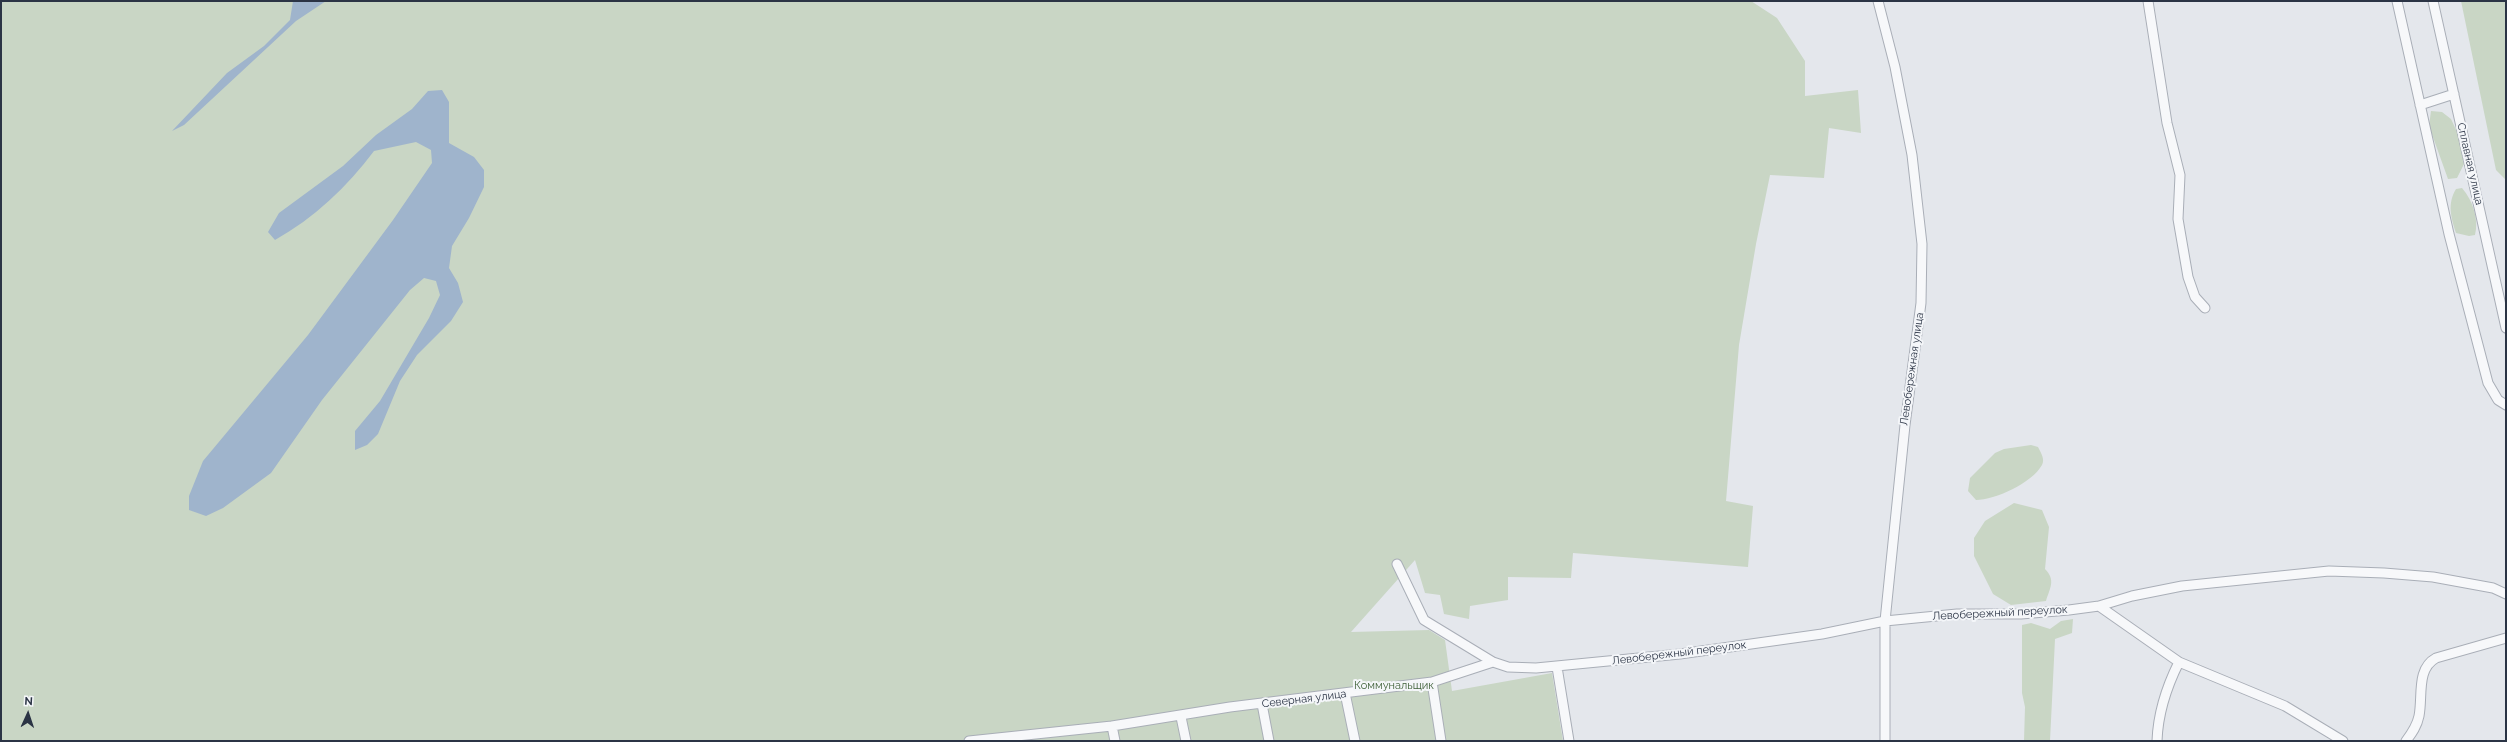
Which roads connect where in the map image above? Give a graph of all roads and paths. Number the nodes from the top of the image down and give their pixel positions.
1 (1878, 1) edge
2 (2148, 1) edge
3 (2397, 1) edge
4 (2433, 1) edge
5 (2454, 94) junction
6 (2420, 105) junction
7 (2205, 308) dead end
8 (2506, 328) edge
9 (2506, 405) edge
10 (1397, 564) dead end
11 (2506, 594) edge
12 (2099, 606) junction
13 (1884, 621) junction
14 (2506, 638) edge
15 (1493, 662) junction
16 (2178, 662) junction
17 (1557, 667) junction
18 (1432, 682) junction
19 (1345, 693) junction
20 (1262, 704) junction
21 (1181, 717) junction
22 (1112, 726) junction
23 (1041, 737) edge
24 (969, 741) edge
25 (1115, 741) edge
26 (1186, 741) edge
27 (1269, 741) edge
28 (1355, 741) edge
29 (1441, 741) edge
30 (1569, 741) edge
31 (1885, 741) edge
32 (2157, 741) edge
33 (2343, 741) edge
34 (2406, 741) edge

1 - 13 street, Левобережная улица
2 - 7 street
3 - 6 street
4 - 5 street, Сплавная улица
5 - 6 street
5 - 8 street, Сплавная улица
6 - 9 street
10 - 15 street, Левобережный переулок
11 - 12 street, Левобережный переулок
12 - 13 street, Левобережный переулок
12 - 16 street
13 - 17 street, Левобережный переулок
13 - 31 street, Левобережная улица
14 - 34 street
15 - 17 street, Левобережный переулок
15 - 18 street, Северная улица
16 - 32 street
16 - 33 street
17 - 30 street
18 - 19 street, Северная улица
18 - 29 street
19 - 20 street, Северная улица
19 - 28 street
20 - 21 street, Северная улица
20 - 27 street
21 - 22 street, Северная улица
21 - 26 street
22 - 23 street, Северная улица
22 - 25 street
23 - 24 street, Северная улица

